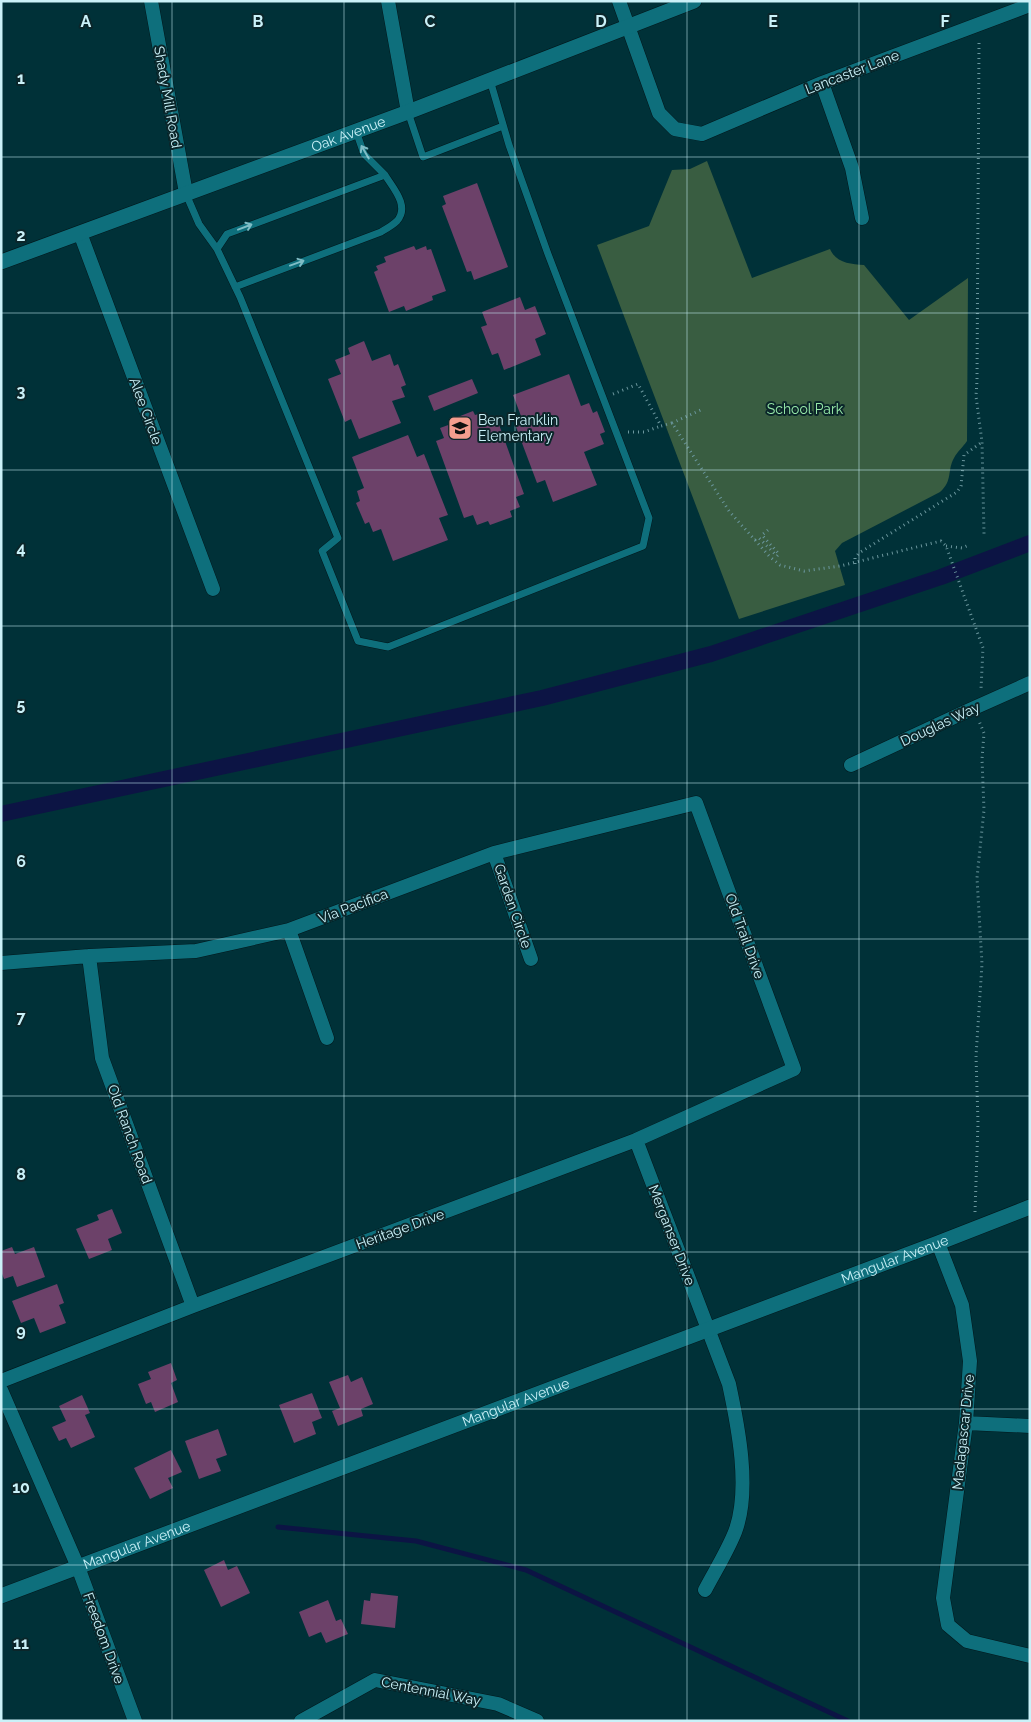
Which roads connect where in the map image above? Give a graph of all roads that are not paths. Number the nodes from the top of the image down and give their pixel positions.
1 (151, 1) edge
2 (388, 1) edge
3 (619, 1) edge
4 (694, 1) edge
5 (1030, 5) edge
6 (628, 27) junction
7 (490, 80) junction
8 (822, 82) junction
9 (408, 112) junction
10 (503, 126) junction
11 (356, 131) junction
12 (385, 175) junction
13 (186, 193) junction
14 (862, 218) dead end
15 (80, 233) junction
16 (217, 249) junction
17 (1, 262) edge
18 (235, 286) junction
19 (213, 590) dead end
20 (1030, 683) edge
21 (850, 765) dead end
22 (696, 803) joint
23 (494, 853) junction
24 (289, 930) junction
25 (89, 956) junction
26 (531, 959) dead end
27 (1, 963) edge
28 (327, 1038) dead end
29 (794, 1069) joint
30 (636, 1140) junction
31 (1030, 1207) edge
32 (938, 1243) junction
33 (193, 1306) junction
34 (708, 1330) junction
35 (1, 1381) edge
36 (1, 1390) edge
37 (966, 1423) junction
38 (1030, 1426) edge
39 (78, 1567) junction
40 (705, 1590) dead end
41 (1, 1596) edge
42 (1030, 1656) edge
43 (135, 1721) edge
44 (301, 1721) edge
45 (538, 1721) edge

1 - 13 street, Shady Mill Road
2 - 9 street
3 - 6 street
4 - 6 street, Oak Avenue
5 - 8 street, Lancaster Lane
6 - 7 street, Oak Avenue
6 - 8 street, Lancaster Lane
7 - 9 street, Oak Avenue
7 - 10 lane
8 - 14 street
9 - 10 lane
9 - 11 street, Oak Avenue
10 - 18 lane
12 -> 11 lane
11 - 13 street, Oak Avenue
16 -> 12 lane
18 -> 12 lane
13 - 15 street, Oak Avenue
13 - 16 lane
15 - 17 street, Oak Avenue
15 - 19 street, Alee Circle
16 - 18 lane
20 - 21 street, Douglas Way
22 - 23 street, Via Pacifica
22 - 29 street, Old Trail Drive
23 - 24 street, Via Pacifica
23 - 26 street, Garden Circle
24 - 25 street, Via Pacifica
24 - 28 street
25 - 27 street, Via Pacifica
25 - 33 street, Old Ranch Road
29 - 30 street, Heritage Drive
30 - 33 street, Heritage Drive
30 - 34 street, Merganser Drive
31 - 32 street, Mangular Avenue
32 - 34 street, Mangular Avenue
32 - 37 street, Madagascar Drive
33 - 35 street, Heritage Drive
34 - 39 street, Mangular Avenue
34 - 40 street, Merganser Drive
36 - 39 street, Freedom Drive
37 - 38 street
37 - 42 street, Madagascar Drive
39 - 41 street, Mangular Avenue
39 - 43 street, Freedom Drive
44 - 45 street, Centennial Way

